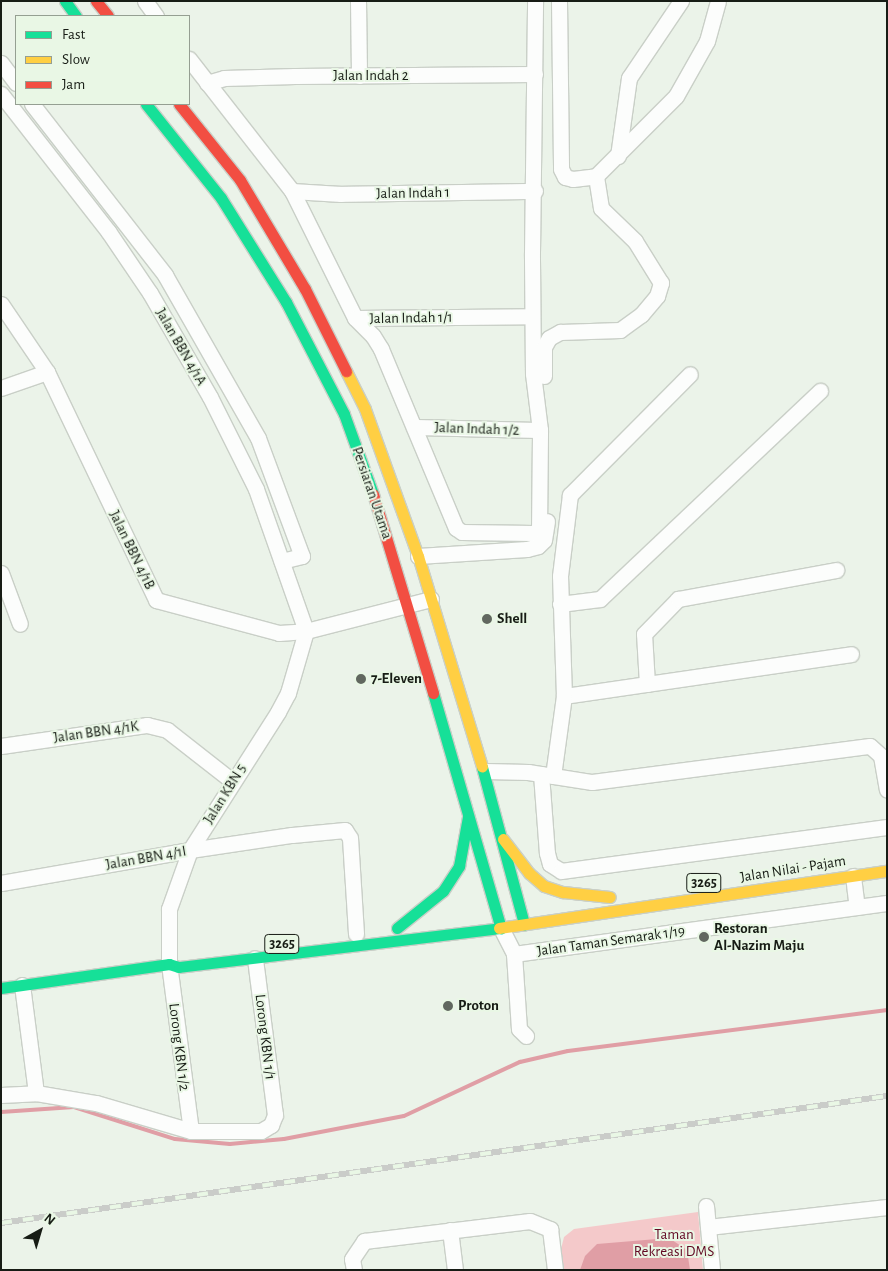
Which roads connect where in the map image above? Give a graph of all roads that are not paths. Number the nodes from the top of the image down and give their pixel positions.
1 (65, 1) edge
2 (96, 1) edge
3 (145, 1) edge
4 (358, 1) edge
5 (535, 1) edge
6 (559, 1) edge
7 (681, 1) edge
8 (718, 1) edge
9 (116, 5) dead end
10 (75, 15) edge
11 (107, 15) edge
12 (120, 15) edge
13 (155, 15) edge
14 (190, 61) edge
15 (1, 63) edge
16 (536, 74) junction
17 (360, 76) junction
18 (15, 82) edge
19 (207, 83) junction
20 (1, 94) edge
21 (33, 105) edge
22 (147, 105) edge
23 (180, 105) edge
24 (618, 156) junction
25 (596, 176) junction
26 (292, 191) junction
27 (534, 191) junction
28 (1, 304) edge
29 (532, 316) junction
30 (355, 318) junction
31 (47, 372) junction
32 (690, 374) dead end
33 (229, 386) junction
34 (1, 388) edge
35 (820, 391) dead end
36 (210, 397) junction
37 (414, 427) junction
38 (540, 430) junction
39 (418, 556) junction
40 (282, 561) junction
41 (836, 570) dead end
42 (1, 573) edge
43 (431, 598) junction
44 (560, 604) junction
45 (407, 605) junction
46 (20, 624) dead end
47 (306, 631) junction
48 (851, 654) dead end
49 (648, 684) junction
50 (564, 696) junction
51 (1, 746) edge
52 (486, 771) junction
53 (547, 775) junction
54 (232, 782) junction
55 (887, 789) edge
56 (468, 817) junction
57 (887, 827) edge
58 (504, 839) junction
59 (190, 850) junction
60 (887, 871) edge
61 (853, 876) junction
62 (1, 883) edge
63 (887, 903) edge
64 (566, 904) dead end
65 (857, 907) junction
66 (525, 915) junction
67 (495, 919) junction
68 (424, 924) dead end
69 (397, 928) junction
70 (356, 934) junction
71 (514, 954) junction
72 (255, 958) junction
73 (169, 964) junction
74 (22, 985) junction
75 (1, 988) edge
76 (526, 1036) dead end
77 (36, 1093) junction
78 (1, 1095) edge
79 (191, 1131) junction
80 (706, 1206) dead end
81 (887, 1207) edge
82 (708, 1227) junction
83 (450, 1230) junction
84 (354, 1270) edge
85 (455, 1270) edge
86 (555, 1270) edge
87 (712, 1270) edge

1 - 10 main road
2 - 11 main road
3 - 13 street
4 - 17 street
5 - 16 street
6 - 25 street
7 - 24 street
8 - 24 street
9 - 12 main road
14 - 19 street, Jalan Indah 1/1
15 - 18 street
16 - 17 street, Jalan Indah 2
16 - 27 street
17 - 19 street, Jalan Indah 2
19 - 26 street, Jalan Indah 1/1
20 - 36 street, Jalan BBN 4/1A
21 - 33 street
22 - 45 main road, Persiaran Utama
23 - 39 main road, Persiaran Utama
24 - 25 street
25 - 39 street
26 - 27 street, Jalan Indah 1
26 - 30 street, Jalan Indah 1/1
27 - 29 street
28 - 31 street, Jalan BBN 4/1B
29 - 30 street, Jalan Indah 1/1
29 - 38 street
30 - 37 street
31 - 34 street
31 - 47 street, Jalan BBN 4/1B
32 - 44 street
33 - 36 street
33 - 40 street
35 - 44 street
36 - 40 street, Jalan BBN 4/1A
37 - 38 street, Jalan Indah 1/2
37 - 38 street
39 - 43 main road, Persiaran Utama
40 - 47 street, Jalan BBN 4/1A
41 - 49 street
42 - 46 street
43 - 45 street, Jalan BBN 4/1B
43 - 52 main road, Persiaran Utama
44 - 50 street
45 - 47 street, Jalan BBN 4/1B
45 - 56 main road, Persiaran Utama
47 - 54 street, Jalan KBN 5
48 - 49 street
49 - 50 street
50 - 53 street
51 - 54 street, Jalan BBN 4/1K
52 - 53 street
52 - 58 main road, Persiaran Utama
53 - 55 street
53 - 57 street
54 - 59 street, Jalan KBN 5
56 - 67 main road, Persiaran Utama
56 - 69 main road
58 - 64 main road
58 - 66 main road, Persiaran Utama
59 - 62 street, Jalan BBN 4/1I
59 - 70 street, Jalan BBN 4/1I
59 - 73 street, Jalan KBN 5
60 - 61 main road, Jalan Nilai - Pajam / 3265
61 - 65 street
61 - 66 main road, Jalan Nilai - Pajam / 3265
63 - 65 street, Jalan Taman Semarak 1/19
65 - 71 street, Jalan Taman Semarak 1/19
66 - 67 main road, 3265
66 - 71 street
67 - 71 street
67 - 72 main road, 3265
68 - 69 main road, 3265
69 - 70 main road, 3265
70 - 73 main road, 3265
71 - 76 street
72 - 73 main road, 3265
72 - 79 street, Lorong KBN 1/1
73 - 74 main road, 3265
73 - 79 street, Lorong KBN 1/2
74 - 75 main road, 3265
74 - 77 street
77 - 78 street
77 - 79 street
80 - 82 street
81 - 82 street
82 - 87 street
83 - 84 street
83 - 85 street
83 - 86 street

